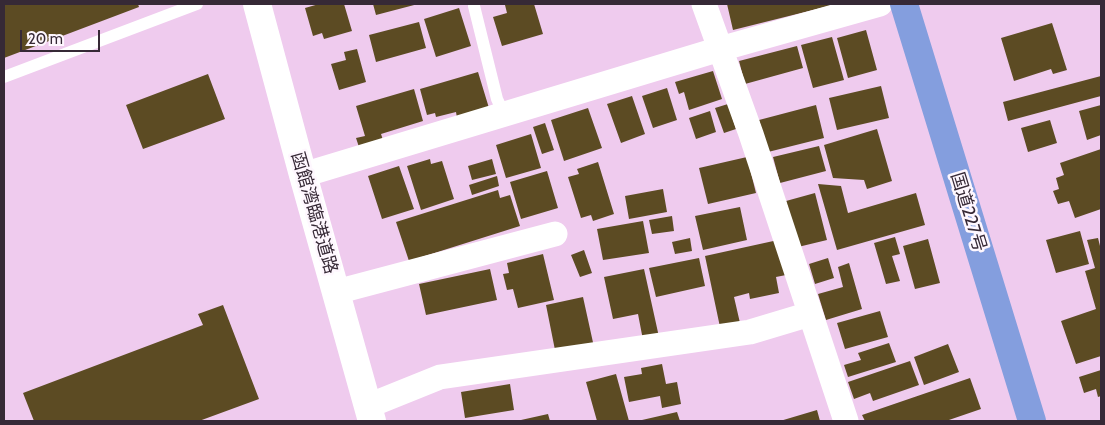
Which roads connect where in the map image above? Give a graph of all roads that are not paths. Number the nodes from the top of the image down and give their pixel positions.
1 (197, 4) edge
2 (257, 4) edge
3 (704, 4) edge
4 (880, 4) edge
5 (904, 4) edge
6 (474, 6) dead end
7 (720, 49) junction
8 (4, 77) edge
9 (504, 114) junction
10 (303, 175) junction
11 (555, 234) dead end
12 (336, 292) junction
13 (810, 314) junction
14 (370, 414) edge
15 (846, 421) edge
16 (1032, 421) edge

1 - 8 lane
2 - 10 street, 函館湾臨港道路
3 - 7 street
4 - 7 street
5 - 16 highway, 国道227号
6 - 9 lane
7 - 9 street
7 - 13 street
9 - 10 street
10 - 12 street, 函館湾臨港道路
11 - 12 street
12 - 14 street, 函館湾臨港道路
13 - 14 street
13 - 15 street

